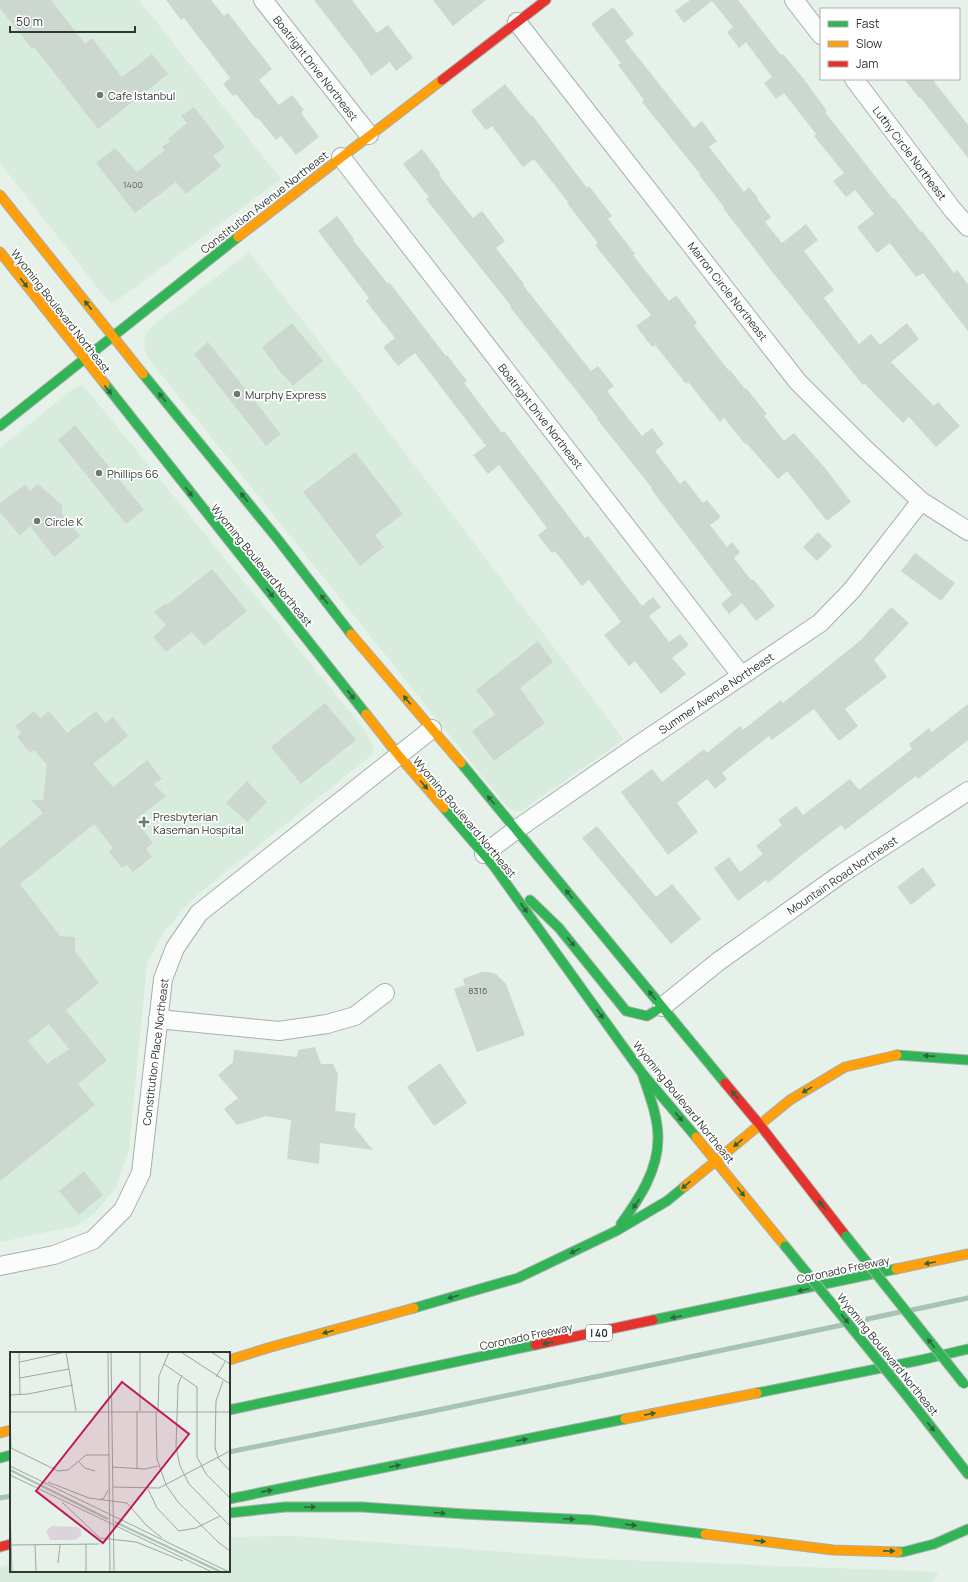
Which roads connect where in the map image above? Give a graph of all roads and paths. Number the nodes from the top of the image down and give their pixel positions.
1 (263, 0) edge
2 (546, 0) edge
3 (794, 0) edge
4 (528, 5) edge
5 (517, 22) junction
6 (820, 34) edge
7 (855, 80) edge
8 (370, 135) junction
9 (341, 157) junction
10 (0, 194) edge
11 (968, 227) edge
12 (0, 252) edge
13 (112, 336) junction
14 (84, 359) junction
15 (0, 426) edge
16 (921, 501) junction
17 (968, 532) edge
18 (741, 675) junction
19 (432, 730) junction
20 (399, 756) junction
21 (968, 791) edge
22 (517, 829) junction
23 (489, 860) junction
24 (385, 993) dead end
25 (662, 1007) junction
26 (158, 1019) junction
27 (968, 1060) edge
28 (642, 1073) junction
29 (760, 1125) junction
30 (717, 1161) junction
31 (616, 1231) junction
32 (968, 1254) edge
33 (0, 1266) edge
34 (968, 1349) edge
35 (230, 1360) edge
36 (966, 1387) edge
37 (230, 1410) edge
38 (10, 1430) edge
39 (0, 1433) edge
40 (10, 1455) edge
41 (0, 1458) edge
42 (968, 1474) edge
43 (230, 1499) edge
44 (230, 1513) edge
45 (968, 1529) edge
46 (10, 1544) edge
47 (0, 1547) edge

1 - 8 street, Boatright Drive Northeast
2 - 4 main road, Constitution Avenue Northeast
3 - 6 street
4 - 5 main road, Constitution Avenue Northeast
5 - 8 main road, Constitution Avenue Northeast
5 - 16 street, Marron Circle Northeast
7 - 11 street, Luthy Circle Northeast
8 - 9 main road, Constitution Avenue Northeast
9 - 13 main road, Constitution Avenue Northeast
9 - 18 street, Boatright Drive Northeast
13 -> 10 main road
12 -> 14 main road, Wyoming Boulevard Northeast
13 - 14 main road, Constitution Avenue Northeast
19 -> 13 main road
14 - 15 main road, Constitution Avenue Northeast
14 -> 20 main road, Wyoming Boulevard Northeast
16 - 17 street, Marron Circle Northeast
16 - 18 street, Summer Avenue Northeast
18 - 22 street, Summer Avenue Northeast
19 - 20 street, Constitution Place Northeast
22 -> 19 main road
20 -> 23 main road, Wyoming Boulevard Northeast
20 - 26 street, Constitution Place Northeast
21 - 25 street, Mountain Road Northeast
22 - 23 street, Summer Avenue Northeast
25 -> 22 main road
23 -> 25 main road
23 -> 28 main road, Wyoming Boulevard Northeast
24 - 26 street
29 -> 25 main road
26 - 33 street, Constitution Place Northeast
27 -> 29 main road
28 -> 30 main road, Wyoming Boulevard Northeast
28 -> 31 main road
29 -> 30 main road
36 -> 29 main road, bridge
30 -> 31 main road
30 -> 42 main road, Wyoming Boulevard Northeast, bridge
31 -> 35 main road
32 -> 37 main road, Coronado Freeway / I 40
43 -> 34 main road
38 - 39 main road
40 - 41 main road
44 -> 45 main road
46 - 47 main road

